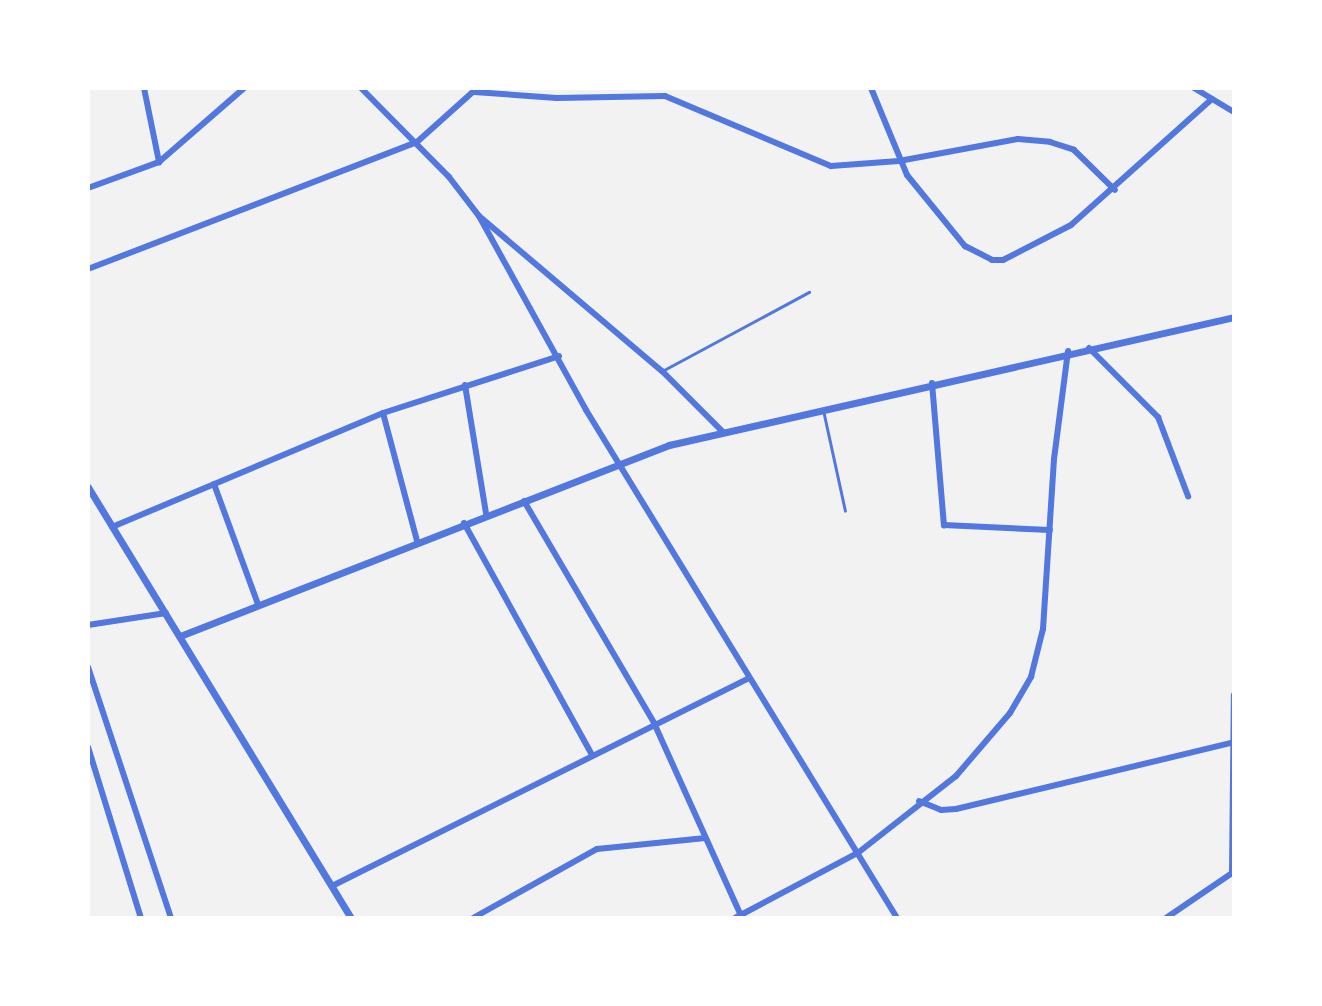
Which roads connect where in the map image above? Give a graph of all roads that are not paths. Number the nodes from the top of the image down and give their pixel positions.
1 (144, 88) edge
2 (244, 88) edge
3 (361, 88) edge
4 (871, 88) edge
5 (1194, 88) edge
6 (475, 90) edge
7 (1212, 99) junction
8 (1234, 112) edge
9 (417, 142) junction
10 (899, 161) junction
11 (159, 162) junction
12 (88, 188) edge
13 (1115, 190) junction
14 (479, 216) junction
15 (88, 269) edge
16 (809, 292) dead end
17 (1234, 317) edge
18 (1089, 348) junction
19 (1068, 351) junction
20 (559, 356) junction
21 (662, 371) junction
22 (932, 383) junction
23 (465, 385) junction
24 (823, 410) junction
25 (383, 413) junction
26 (722, 431) junction
27 (620, 464) junction
28 (214, 484) junction
29 (88, 487) edge
30 (1188, 496) dead end
31 (524, 501) junction
32 (845, 511) dead end
33 (486, 513) junction
34 (464, 523) junction
35 (112, 527) junction
36 (1050, 530) junction
37 (417, 541) junction
38 (258, 604) junction
39 (166, 613) junction
40 (88, 625) edge
41 (180, 636) junction
42 (88, 667) edge
43 (749, 678) junction
44 (1234, 695) edge
45 (654, 723) junction
46 (1231, 743) junction
47 (88, 747) edge
48 (592, 755) junction
49 (919, 801) junction
50 (705, 838) junction
51 (859, 852) junction
52 (332, 886) junction
53 (739, 917) edge
54 (141, 918) edge
55 (171, 918) edge
56 (351, 918) edge
57 (473, 918) edge
58 (897, 918) edge
59 (1166, 918) edge

1 - 11 street
2 - 11 street
3 - 9 street
4 - 10 street
5 - 7 street
6 - 9 street
6 - 10 street
7 - 8 street
7 - 13 street
9 - 14 street
9 - 15 street
10 - 13 street
10 - 13 street
11 - 12 street
14 - 20 street
14 - 21 street
16 - 21 lane
17 - 18 street
18 - 19 street
18 - 30 street
19 - 22 street
19 - 36 street
20 - 23 street
20 - 27 street
21 - 26 street
22 - 24 street
22 - 36 street
23 - 25 street
23 - 33 street
24 - 26 street
24 - 32 lane
25 - 28 street
25 - 37 street
26 - 27 street
27 - 31 street
27 - 43 street
28 - 35 street
28 - 38 street
29 - 35 street
31 - 33 street
31 - 45 street
33 - 34 street
34 - 37 street
34 - 48 street
35 - 39 street
36 - 49 street
37 - 38 street
38 - 41 street
39 - 40 street
39 - 41 street
41 - 52 street
42 - 55 street
43 - 45 street
43 - 51 street
44 - 46 street
45 - 48 street
45 - 50 street
46 - 49 street
46 - 59 street
47 - 54 street
48 - 52 street
49 - 51 street
50 - 53 street
50 - 57 street
51 - 53 street
51 - 58 street
52 - 56 street

